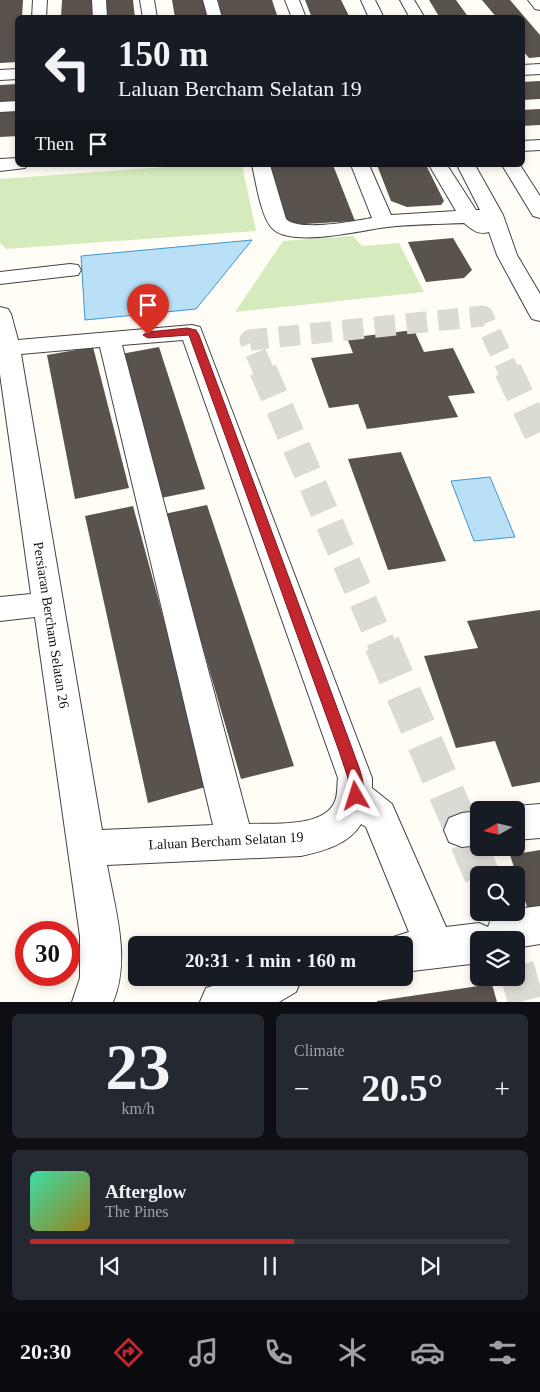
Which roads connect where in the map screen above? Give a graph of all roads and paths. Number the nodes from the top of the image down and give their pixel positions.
1 (40, 0) edge
2 (99, 0) edge
3 (147, 0) edge
4 (210, 0) edge
5 (292, 0) edge
6 (368, 0) edge
7 (407, 0) edge
8 (39, 15) edge
9 (100, 15) edge
10 (150, 15) edge
11 (214, 15) edge
12 (298, 15) edge
13 (376, 15) edge
14 (416, 15) edge
15 (540, 69) edge
16 (525, 70) edge
17 (15, 74) edge
18 (0, 75) edge
19 (15, 106) edge
20 (0, 107) edge
21 (540, 145) edge
22 (525, 146) edge
23 (15, 164) edge
24 (0, 165) edge
25 (262, 167) edge
26 (361, 167) edge
27 (439, 167) edge
28 (451, 167) edge
29 (467, 167) edge
30 (511, 167) edge
31 (455, 193) junction
32 (540, 212) edge
33 (493, 215) junction
34 (470, 217) junction
35 (386, 220) junction
36 (507, 255) junction
37 (70, 270) dead end
38 (0, 278) edge
39 (0, 314) edge
40 (540, 314) edge
41 (109, 338) junction
42 (8, 348) junction
43 (47, 604) junction
44 (0, 610) edge
45 (356, 796) junction
46 (540, 821) edge
47 (525, 822) edge
48 (235, 841) junction
49 (88, 848) junction
50 (470, 941) edge
51 (419, 950) edge
52 (268, 986) edge
53 (92, 1002) edge
54 (220, 1002) edge

1 - 8 street
2 - 9 street
3 - 10 street
4 - 11 street
5 - 12 street
6 - 13 street
7 - 14 street
15 - 16 street
17 - 18 street
19 - 20 street
21 - 22 street
23 - 24 street
25 - 35 street
26 - 35 street
27 - 31 street
28 - 31 street
29 - 33 street
30 - 32 street
31 - 34 street
33 - 34 street
33 - 36 street
34 - 35 street
34 - 36 street
36 - 40 street
37 - 38 street
39 - 42 street, Persiaran Bercham Selatan 26
41 - 42 street
41 - 45 street
41 - 48 street
42 - 43 street, Persiaran Bercham Selatan 26
43 - 44 street
43 - 49 street, Persiaran Bercham Selatan 26
45 - 48 street, Laluan Bercham Selatan 19
45 - 51 street
46 - 47 street
48 - 49 street, Laluan Bercham Selatan 19
49 - 53 street, Persiaran Bercham Selatan 26
50 - 51 street
52 - 54 street

